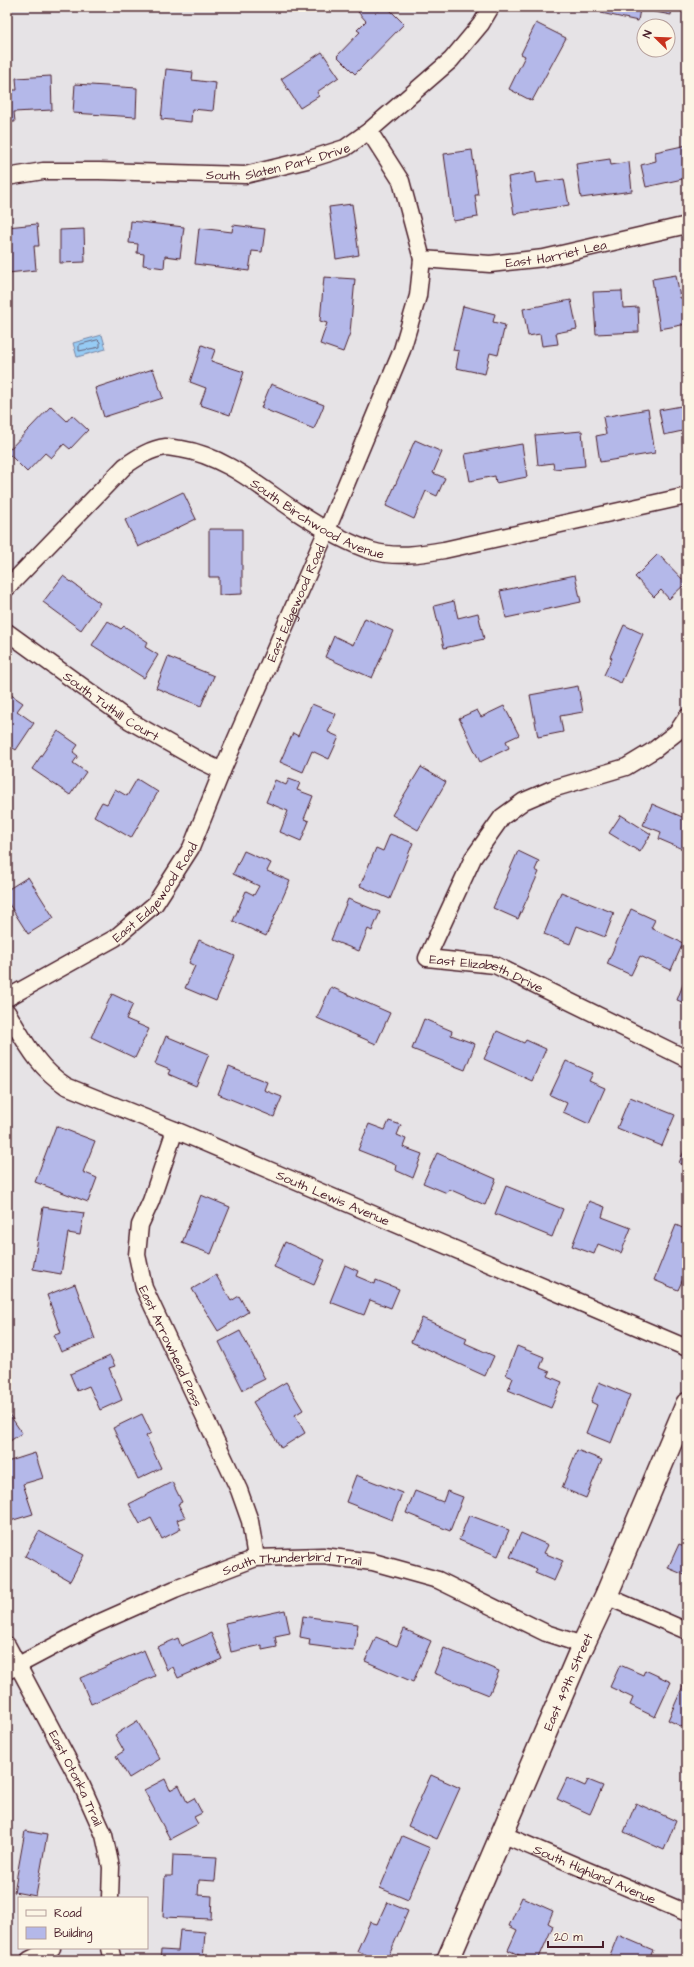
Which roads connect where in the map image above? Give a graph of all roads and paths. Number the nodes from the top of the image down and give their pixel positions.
1 (491, 7) edge
2 (369, 131) junction
3 (7, 177) edge
4 (687, 226) edge
5 (422, 259) junction
6 (687, 496) edge
7 (327, 530) junction
8 (7, 588) edge
9 (7, 632) edge
10 (687, 717) edge
11 (682, 735) edge
12 (222, 771) junction
13 (7, 998) edge
14 (7, 1012) edge
15 (687, 1059) edge
16 (175, 1130) junction
17 (687, 1348) edge
18 (687, 1404) edge
19 (256, 1558) junction
20 (606, 1596) junction
21 (687, 1631) edge
22 (7, 1645) edge
23 (583, 1645) junction
24 (12, 1668) edge
25 (502, 1834) junction
26 (110, 1897) edge
27 (687, 1913) edge
28 (50, 1949) edge
29 (110, 1949) edge
30 (29, 1960) edge
31 (112, 1960) edge
32 (448, 1960) edge

1 - 2 street, South Slaten Park Drive
2 - 3 street, South Slaten Park Drive
2 - 5 street, East Edgewood Road
4 - 5 street, East Harriet Lea
5 - 7 street, East Edgewood Road
6 - 7 street, South Birchwood Avenue
7 - 8 street, South Birchwood Avenue
7 - 12 street, East Edgewood Road
9 - 12 street, South Tuthill Court
10 - 11 street, East Elizabeth Drive
11 - 15 street, East Elizabeth Drive
12 - 13 street, East Edgewood Road
14 - 16 street, South Lewis Avenue
16 - 17 street, South Lewis Avenue
16 - 19 street, East Arrowhead Pass
18 - 20 street, East 49th Street
19 - 23 street, South Thunderbird Trail
19 - 24 street, South Thunderbird Trail
20 - 21 street
20 - 23 street, East 49th Street
22 - 24 street, East Otonka Trail
23 - 25 street, East 49th Street
24 - 26 street, East Otonka Trail
25 - 27 street, South Highland Avenue
25 - 32 street, East 49th Street
28 - 30 street
29 - 31 street

